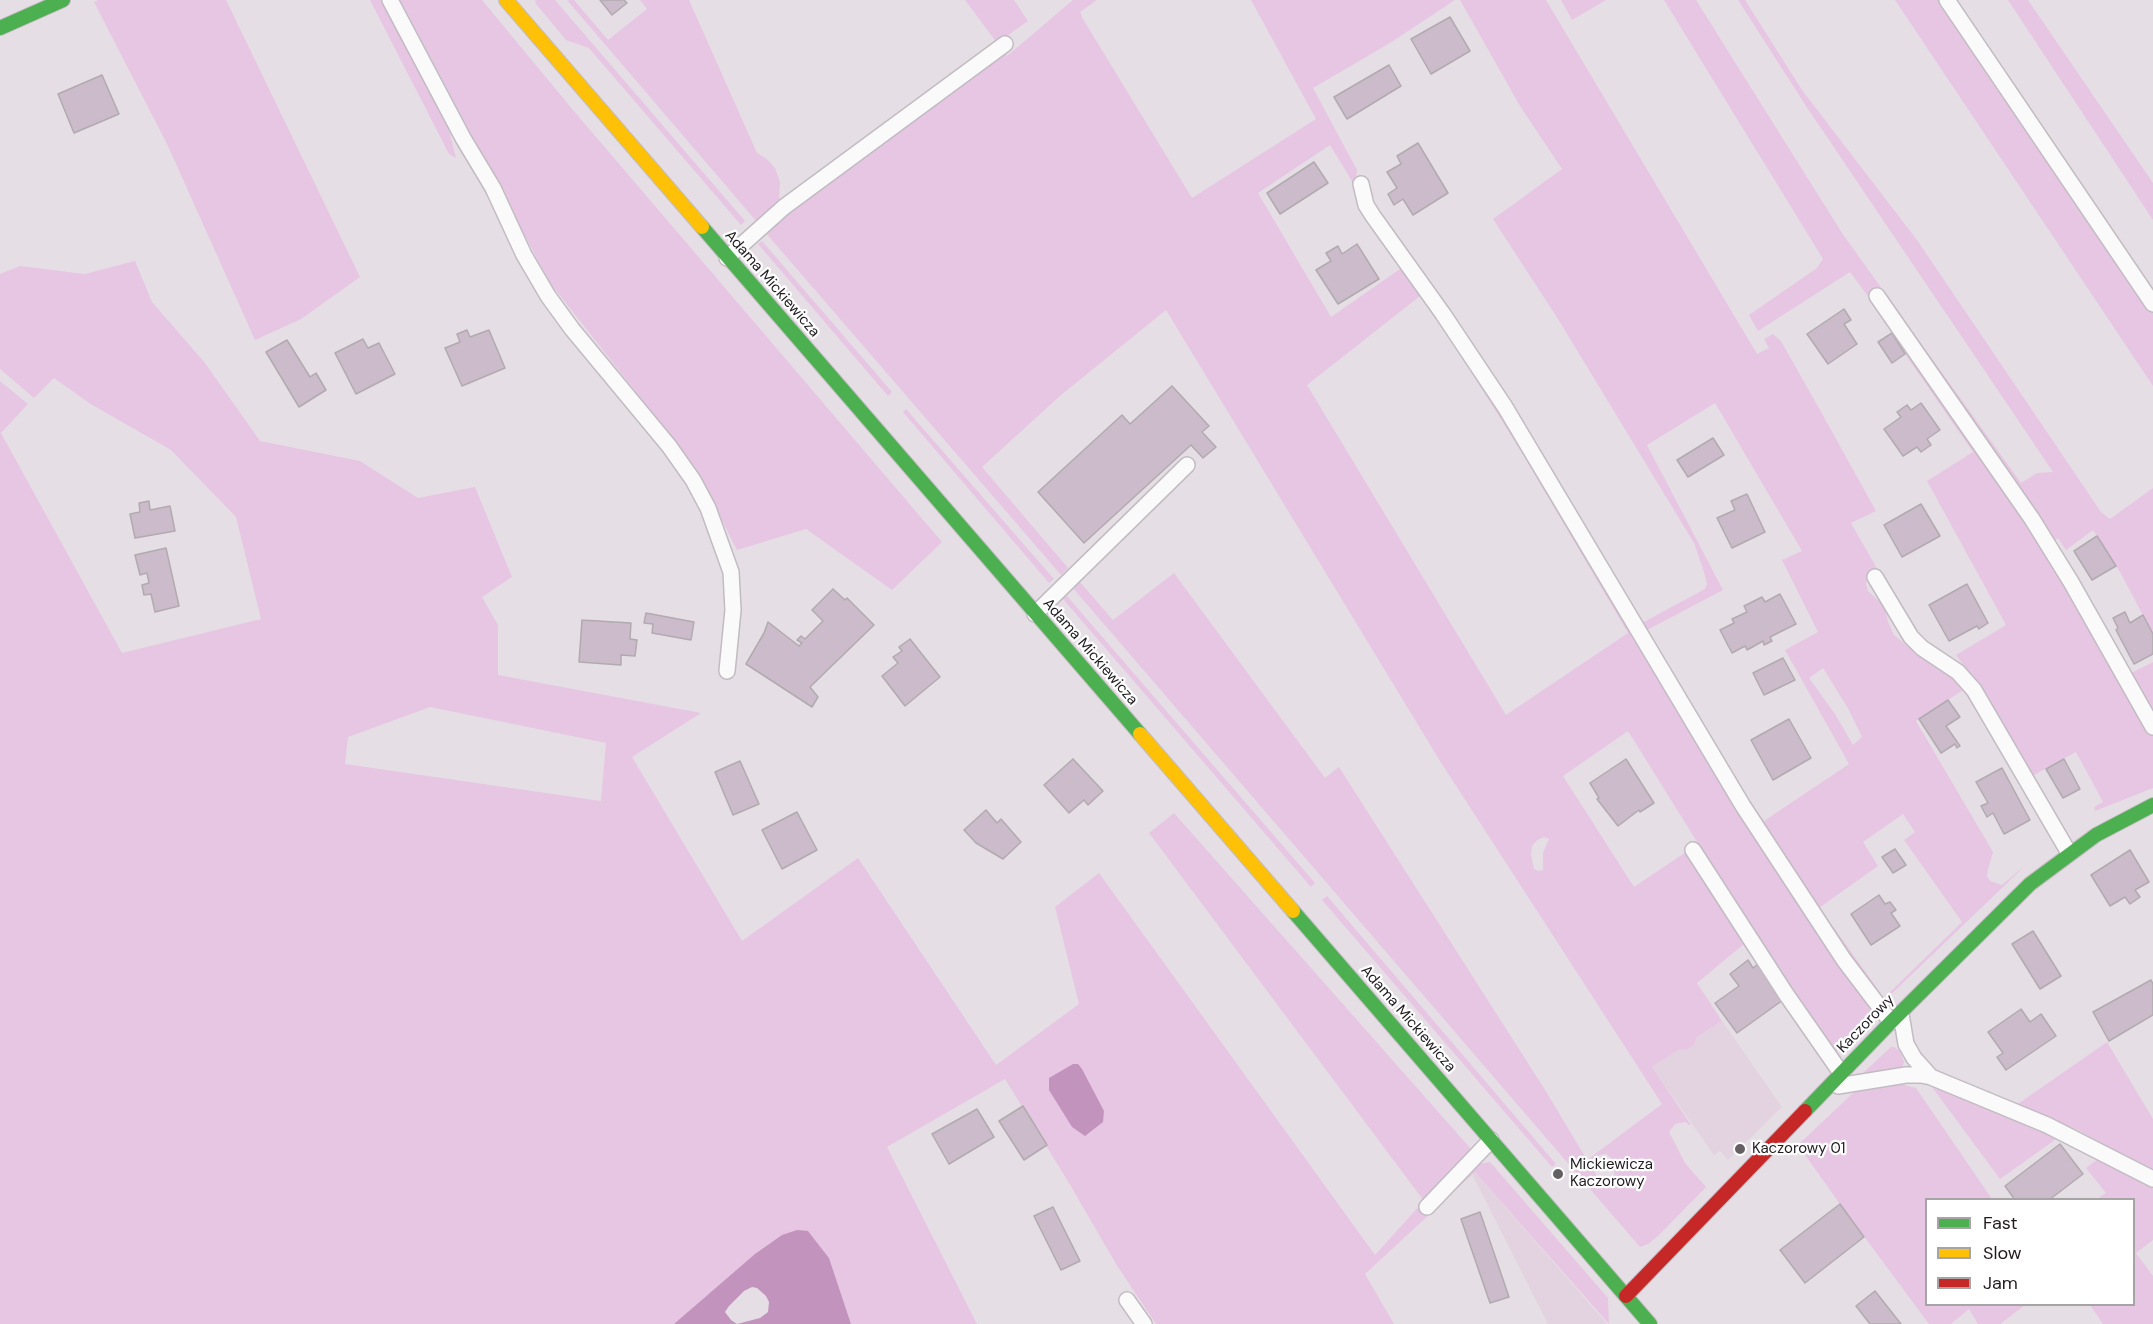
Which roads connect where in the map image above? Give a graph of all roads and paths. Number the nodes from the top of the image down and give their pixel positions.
1 (63, 0) edge
2 (390, 0) edge
3 (506, 0) edge
4 (1947, 0) edge
5 (0, 28) edge
6 (1005, 44) dead end
7 (1361, 184) dead end
8 (727, 258) junction
9 (1877, 296) dead end
10 (2153, 304) edge
11 (1187, 465) dead end
12 (1875, 577) dead end
13 (1035, 614) junction
14 (727, 671) dead end
15 (2153, 727) edge
16 (2153, 806) edge
17 (1693, 850) dead end
18 (2070, 853) junction
19 (1896, 1017) junction
20 (1841, 1073) junction
21 (1931, 1077) junction
22 (1827, 1088) junction
23 (1491, 1140) junction
24 (2153, 1179) edge
25 (1427, 1208) dead end
26 (1626, 1296) junction
27 (1127, 1300) dead end
28 (1144, 1324) edge
29 (1650, 1324) edge

1 - 5 street
2 - 14 lane
3 - 8 street, Adama Mickiewicza
4 - 10 lane
6 - 8 lane
7 - 19 lane
8 - 13 street, Adama Mickiewicza
9 - 15 lane
11 - 13 lane
12 - 18 lane
13 - 23 street, Adama Mickiewicza
16 - 18 street, Kaczorowy
17 - 20 lane
18 - 19 street, Kaczorowy
19 - 20 street, Kaczorowy
19 - 21 lane
20 - 22 street, Kaczorowy
21 - 22 lane
21 - 24 lane
22 - 26 street, Kaczorowy
23 - 25 lane
23 - 26 street, Adama Mickiewicza
26 - 29 street, Adama Mickiewicza
27 - 28 lane

